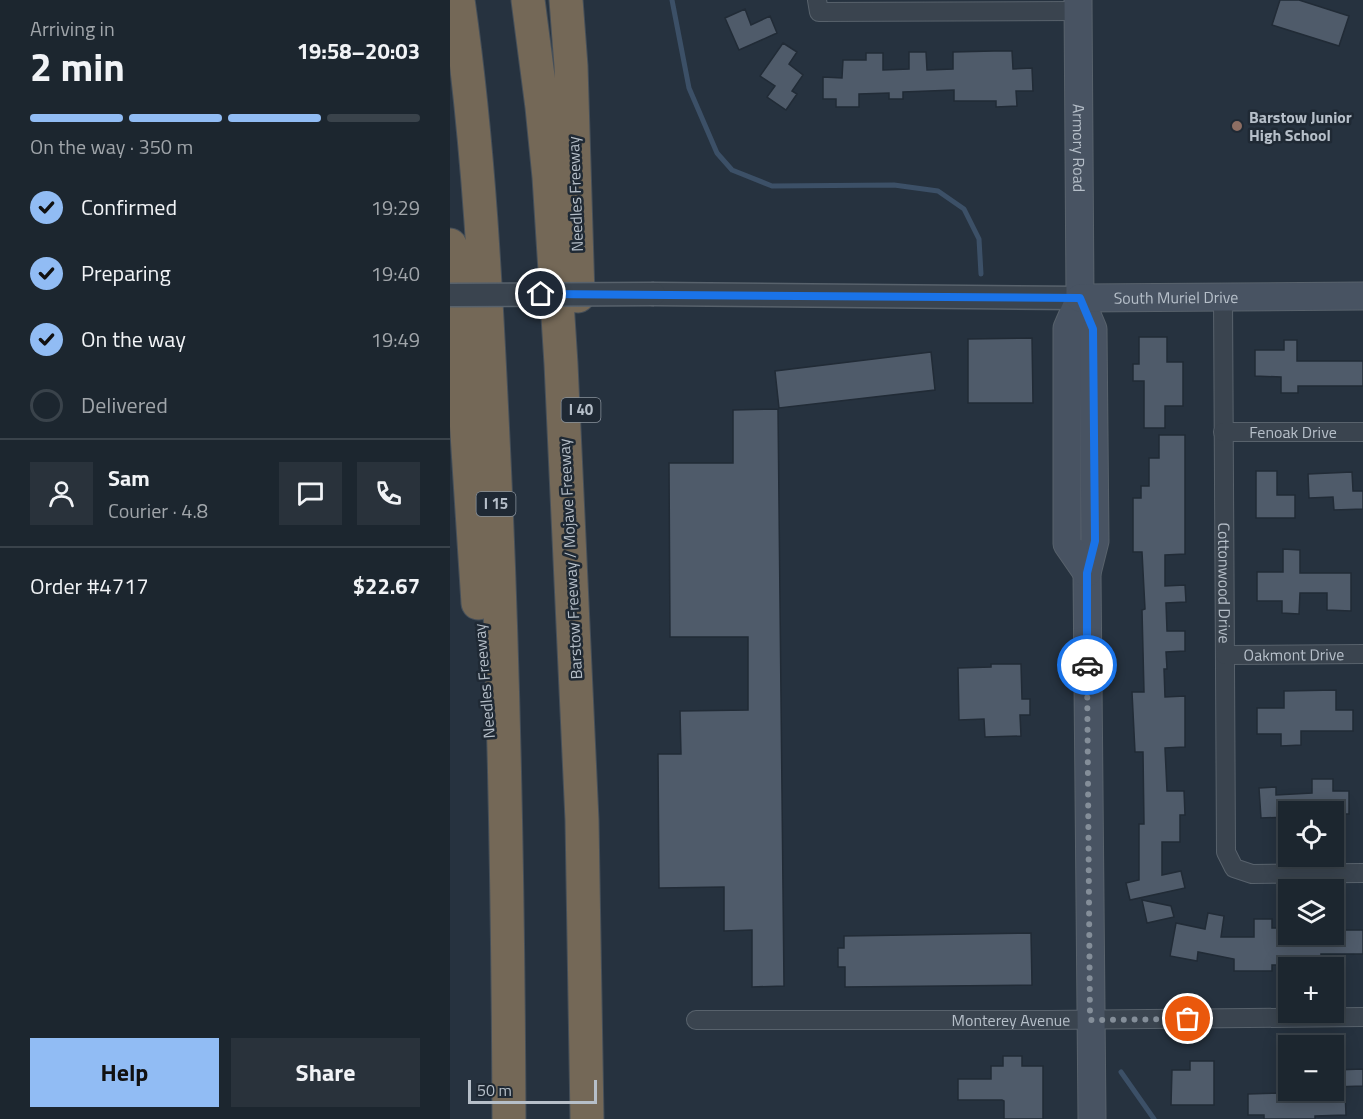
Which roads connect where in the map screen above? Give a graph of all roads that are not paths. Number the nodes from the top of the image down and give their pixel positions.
1 (458, 0) edge
2 (528, 0) edge
3 (566, 0) edge
4 (818, 6) edge
5 (1078, 6) edge
6 (450, 245) edge
7 (450, 295) edge
8 (1363, 296) edge
9 (1223, 297) junction
10 (1080, 298) junction
11 (1223, 432) junction
12 (1363, 432) edge
13 (1363, 654) edge
14 (1225, 655) junction
15 (582, 820) junction
16 (1363, 873) edge
17 (509, 1009) junction
18 (1363, 1017) edge
19 (696, 1020) dead end
20 (1090, 1020) junction
21 (509, 1119) edge
22 (587, 1119) edge
23 (1092, 1119) edge

1 - 17 highway, I 15
2 - 15 highway, Barstow Freeway / Mojave Freeway
3 - 15 highway, Needles Freeway / I 40
4 - 5 street
5 - 10 main road, Armory Road
6 - 17 highway, Needles Freeway
7 - 10 street, South Muriel Drive, bridge
8 - 9 main road, South Muriel Drive
9 - 10 main road, South Muriel Drive
9 - 11 street, Cottonwood Drive
10 - 20 main road, Armory Road
11 - 12 street, Fenoak Drive
11 - 14 street, Cottonwood Drive
13 - 14 street, Oakmont Drive
14 - 16 street, Cottonwood Drive
15 - 22 highway, Barstow Freeway / Mojave Freeway
17 - 21 highway, I 15
18 - 20 street, Monterey Avenue
19 - 20 street, Monterey Avenue
20 - 23 main road, Armory Road

